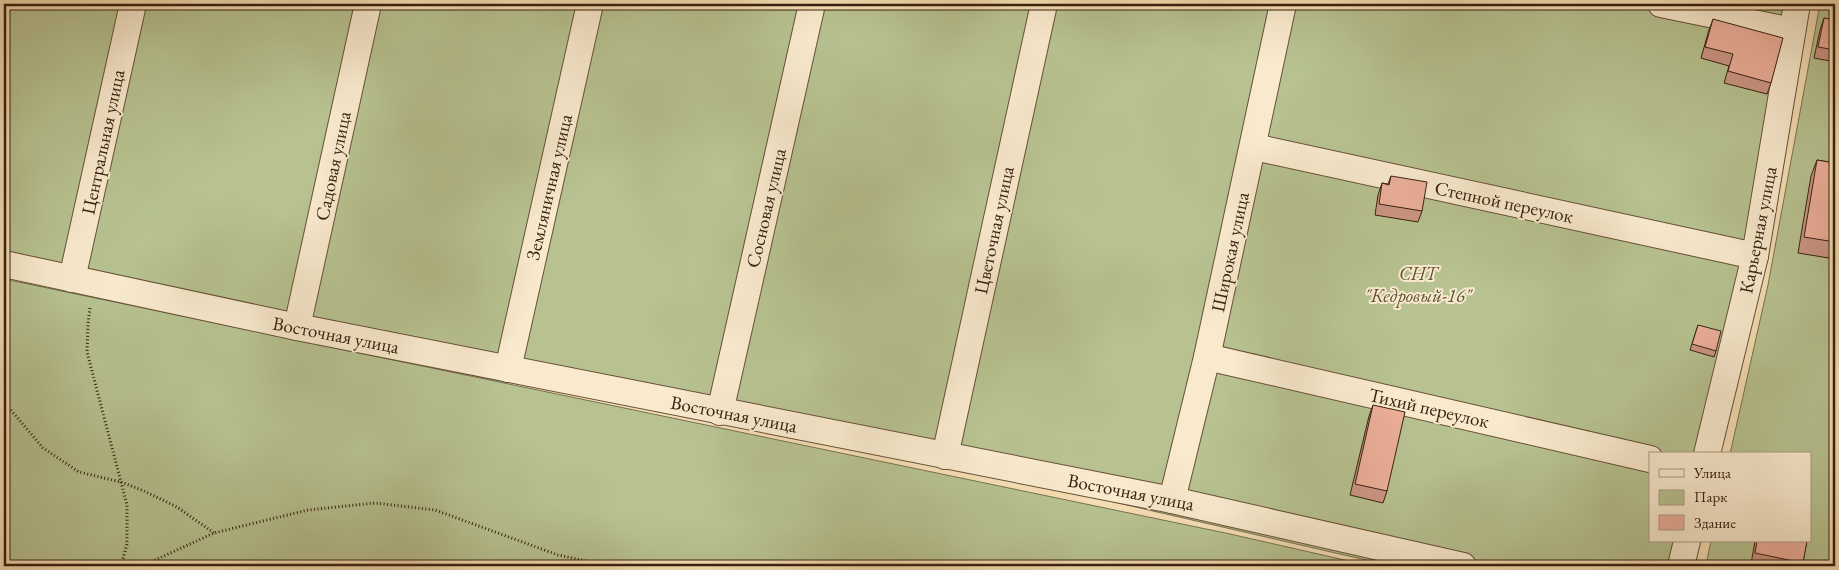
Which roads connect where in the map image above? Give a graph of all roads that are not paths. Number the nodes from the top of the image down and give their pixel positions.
1 (133, 4) edge
2 (368, 4) edge
3 (590, 4) edge
4 (812, 4) edge
5 (1044, 4) edge
6 (1283, 4) edge
7 (1661, 4) edge
8 (1797, 4) edge
9 (1792, 31) junction
10 (1254, 147) junction
11 (1755, 256) junction
12 (4, 264) edge
13 (83, 282) junction
14 (297, 327) junction
15 (1207, 357) junction
16 (508, 369) junction
17 (720, 412) junction
18 (1708, 452) edge
19 (945, 456) junction
20 (1649, 459) edge
21 (1172, 500) junction
22 (1687, 542) edge
23 (1463, 566) edge
24 (1681, 566) edge

1 - 13 street, Центральная улица
2 - 14 street, Садовая улица
3 - 16 street, Земляничная улица
4 - 17 street, Сосновая улица
5 - 19 street, Цветочная улица
6 - 10 street, Широкая улица
7 - 9 street
8 - 9 street, Карьерная улица
9 - 11 street, Карьерная улица
10 - 11 street, Степной переулок
10 - 15 street, Широкая улица
11 - 18 street, Карьерная улица
12 - 13 street, Восточная улица
13 - 14 street, Восточная улица
14 - 16 street, Восточная улица
15 - 20 street, Тихий переулок
15 - 21 street, Широкая улица
16 - 17 street, Восточная улица
17 - 19 street, Восточная улица
19 - 21 street, Восточная улица
21 - 23 street, Восточная улица
22 - 24 street

